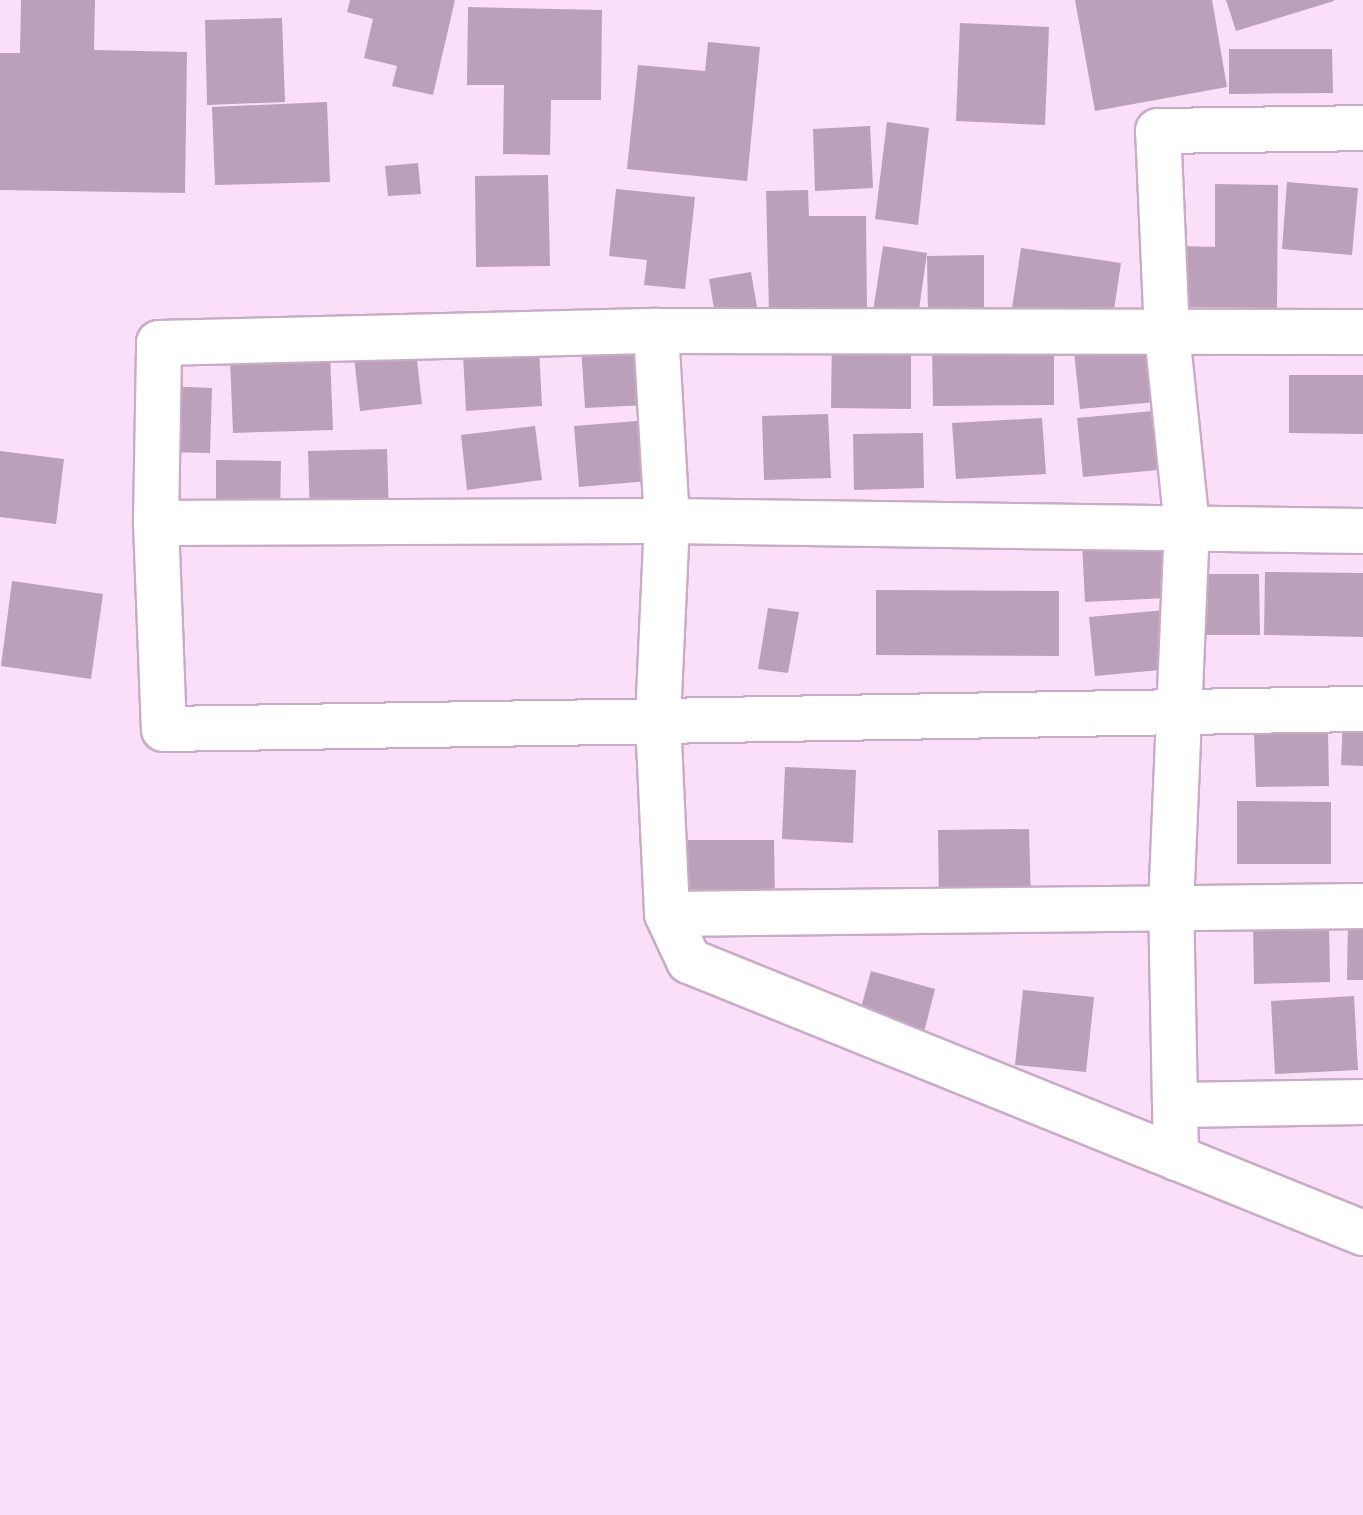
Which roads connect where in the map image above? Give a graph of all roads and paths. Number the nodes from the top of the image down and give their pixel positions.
1 (1363, 128) edge
2 (656, 331) junction
3 (1363, 332) edge
4 (1167, 334) junction
5 (667, 521) junction
6 (156, 523) junction
7 (1187, 527) junction
8 (1363, 531) edge
9 (1363, 709) edge
10 (1178, 712) junction
11 (658, 721) junction
12 (1363, 906) edge
13 (1171, 907) junction
14 (667, 914) junction
15 (1363, 1102) edge
16 (1176, 1105) junction
17 (1176, 1158) junction
18 (1363, 1233) edge

1 - 4 street
2 - 4 street
2 - 5 street
2 - 6 street
3 - 4 street
4 - 7 street
5 - 6 street
5 - 7 street
5 - 11 street
6 - 11 street
7 - 8 street
7 - 10 street
9 - 10 street
10 - 11 street
10 - 13 street
11 - 14 street
12 - 13 street
13 - 14 street
13 - 16 street
14 - 17 street
15 - 16 street
16 - 17 street
17 - 18 street

